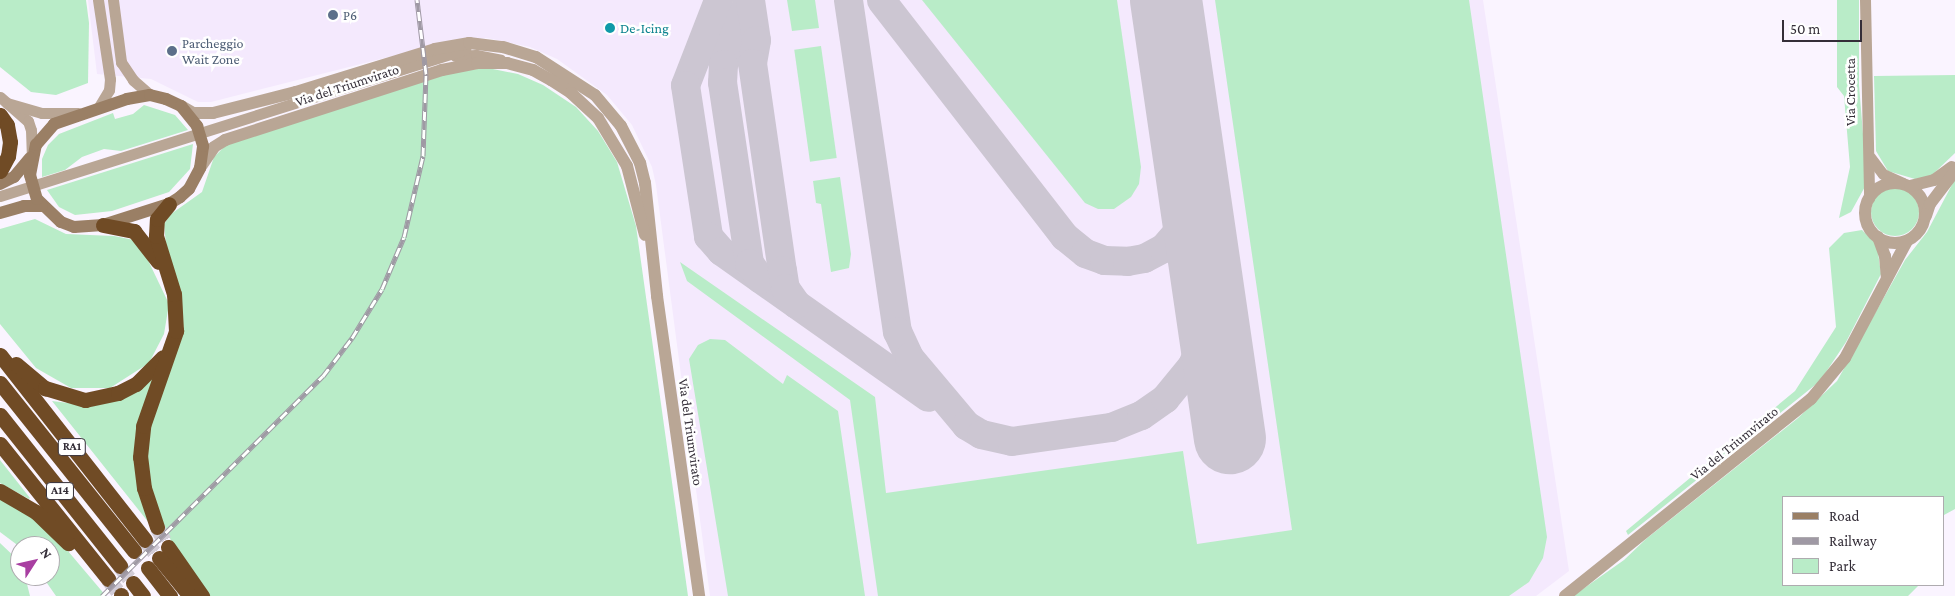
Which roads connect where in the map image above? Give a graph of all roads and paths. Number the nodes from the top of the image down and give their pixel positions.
1 (98, 0) edge
2 (113, 0) edge
3 (1864, 0) edge
4 (494, 46) junction
5 (429, 61) junction
6 (517, 65) junction
7 (150, 96) junction
8 (2, 105) edge
9 (181, 106) junction
10 (98, 108) junction
11 (84, 112) junction
12 (1868, 154) junction
13 (32, 156) junction
14 (1955, 163) edge
15 (200, 168) junction
16 (0, 171) edge
17 (1955, 171) edge
18 (0, 184) edge
19 (1906, 185) junction
20 (0, 196) edge
21 (1869, 198) junction
22 (39, 203) junction
23 (169, 204) junction
24 (0, 213) edge
25 (1925, 218) junction
26 (103, 225) junction
27 (1878, 237) junction
28 (1907, 241) junction
29 (654, 272) junction
30 (1886, 282) junction
31 (172, 286) junction
32 (0, 346) edge
33 (170, 348) junction
34 (0, 355) edge
35 (0, 383) edge
36 (0, 415) edge
37 (0, 444) edge
38 (0, 491) edge
39 (157, 527) tunnel mouth
40 (145, 540) tunnel mouth
41 (134, 551) tunnel mouth
42 (120, 566) tunnel mouth
43 (148, 568) tunnel mouth
44 (133, 583) tunnel mouth
45 (143, 596) edge
46 (170, 596) edge
47 (190, 596) edge
48 (202, 596) edge
49 (699, 596) edge
50 (1565, 596) edge

1 - 10 street
2 - 7 street, Via del Triumvirato
3 - 12 street, Via Crocetta
4 - 5 street, Via del Triumvirato
4 - 9 street, Via del Triumvirato
4 - 29 street, Via del Triumvirato
5 - 6 street, Via del Triumvirato
5 - 20 street, Via del Triumvirato
6 - 15 street, Via del Triumvirato
6 - 29 street, Via del Triumvirato
7 - 9 main road, Via del Triumvirato
7 - 10 main road
8 - 11 street
8 - 13 street
8 - 16 highway
9 - 15 main road, Via del Triumvirato, bridge
10 - 11 main road
11 - 13 main road
12 - 19 street
12 - 21 street, Via Crocetta
13 - 18 main road
13 - 22 main road, bridge
14 - 19 street
15 - 23 main road, Via del Triumvirato
17 - 25 street
19 - 21 street
19 - 25 street
21 - 27 street
22 - 24 main road
22 - 26 main road, Via del Triumvirato
23 - 26 main road, Via del Triumvirato
23 - 31 highway
25 - 28 street
26 - 31 highway
27 - 28 street
27 - 30 street
28 - 30 street, Via del Triumvirato
29 - 49 street, Via del Triumvirato
30 - 50 street, Via del Triumvirato
31 - 33 highway
32 - 33 highway
33 - 39 highway
34 - 40 highway, RA1
35 - 41 highway, A14
36 - 42 highway, A14
37 - 38 highway
43 - 46 highway
44 - 45 highway
47 - 48 highway

